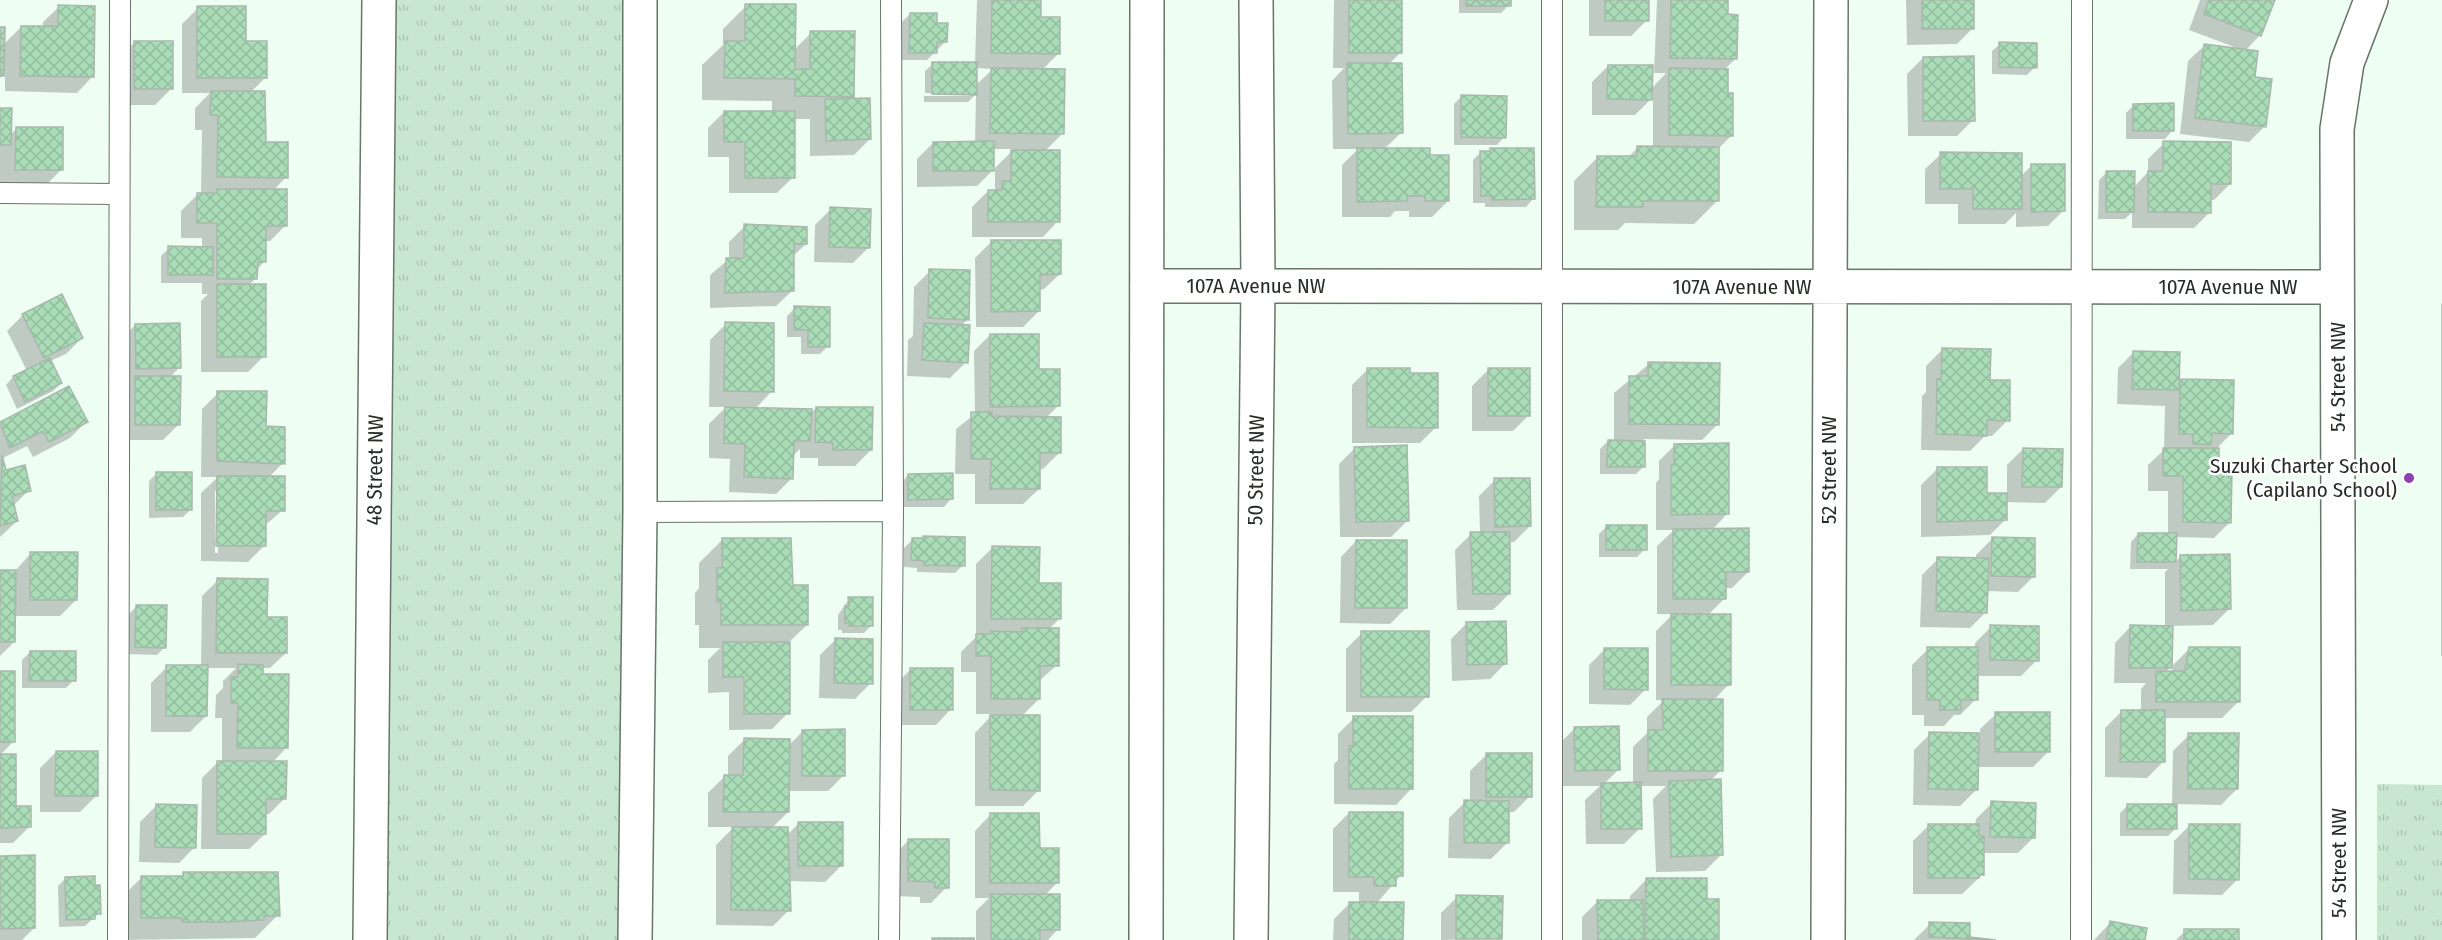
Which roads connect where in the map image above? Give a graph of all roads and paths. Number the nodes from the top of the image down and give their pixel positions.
1 (120, 0) edge
2 (379, 0) edge
3 (640, 0) edge
4 (891, 0) edge
5 (1147, 0) edge
6 (1256, 0) edge
7 (1552, 0) edge
8 (1831, 0) edge
9 (2082, 0) edge
10 (2371, 0) edge
11 (0, 193) edge
12 (118, 194) junction
13 (1147, 286) junction
14 (1258, 286) junction
15 (1552, 286) junction
16 (1829, 287) junction
17 (2083, 288) junction
18 (2337, 288) junction
19 (893, 511) junction
20 (640, 512) junction
21 (118, 940) edge
22 (370, 940) edge
23 (635, 940) edge
24 (889, 940) edge
25 (1146, 940) edge
26 (1251, 940) edge
27 (1552, 940) edge
28 (1828, 940) edge
29 (2081, 940) edge
30 (2339, 940) edge

1 - 12 lane
2 - 22 street, 48 Street NW
3 - 20 street
4 - 19 lane
5 - 13 street
6 - 14 street, 50 Street NW
7 - 15 lane
8 - 16 street, 52 Street NW
9 - 17 lane
10 - 18 street, 54 Street NW
11 - 12 lane
12 - 21 lane
13 - 14 street, 107A Avenue NW
13 - 25 street
14 - 15 street, 107A Avenue NW
14 - 26 street, 50 Street NW
15 - 16 street, 107A Avenue NW
15 - 27 lane
16 - 17 street, 107A Avenue NW
16 - 28 street, 52 Street NW
17 - 18 street, 107A Avenue NW
17 - 29 lane
18 - 30 street, 54 Street NW
19 - 20 lane
19 - 24 lane
20 - 23 street

